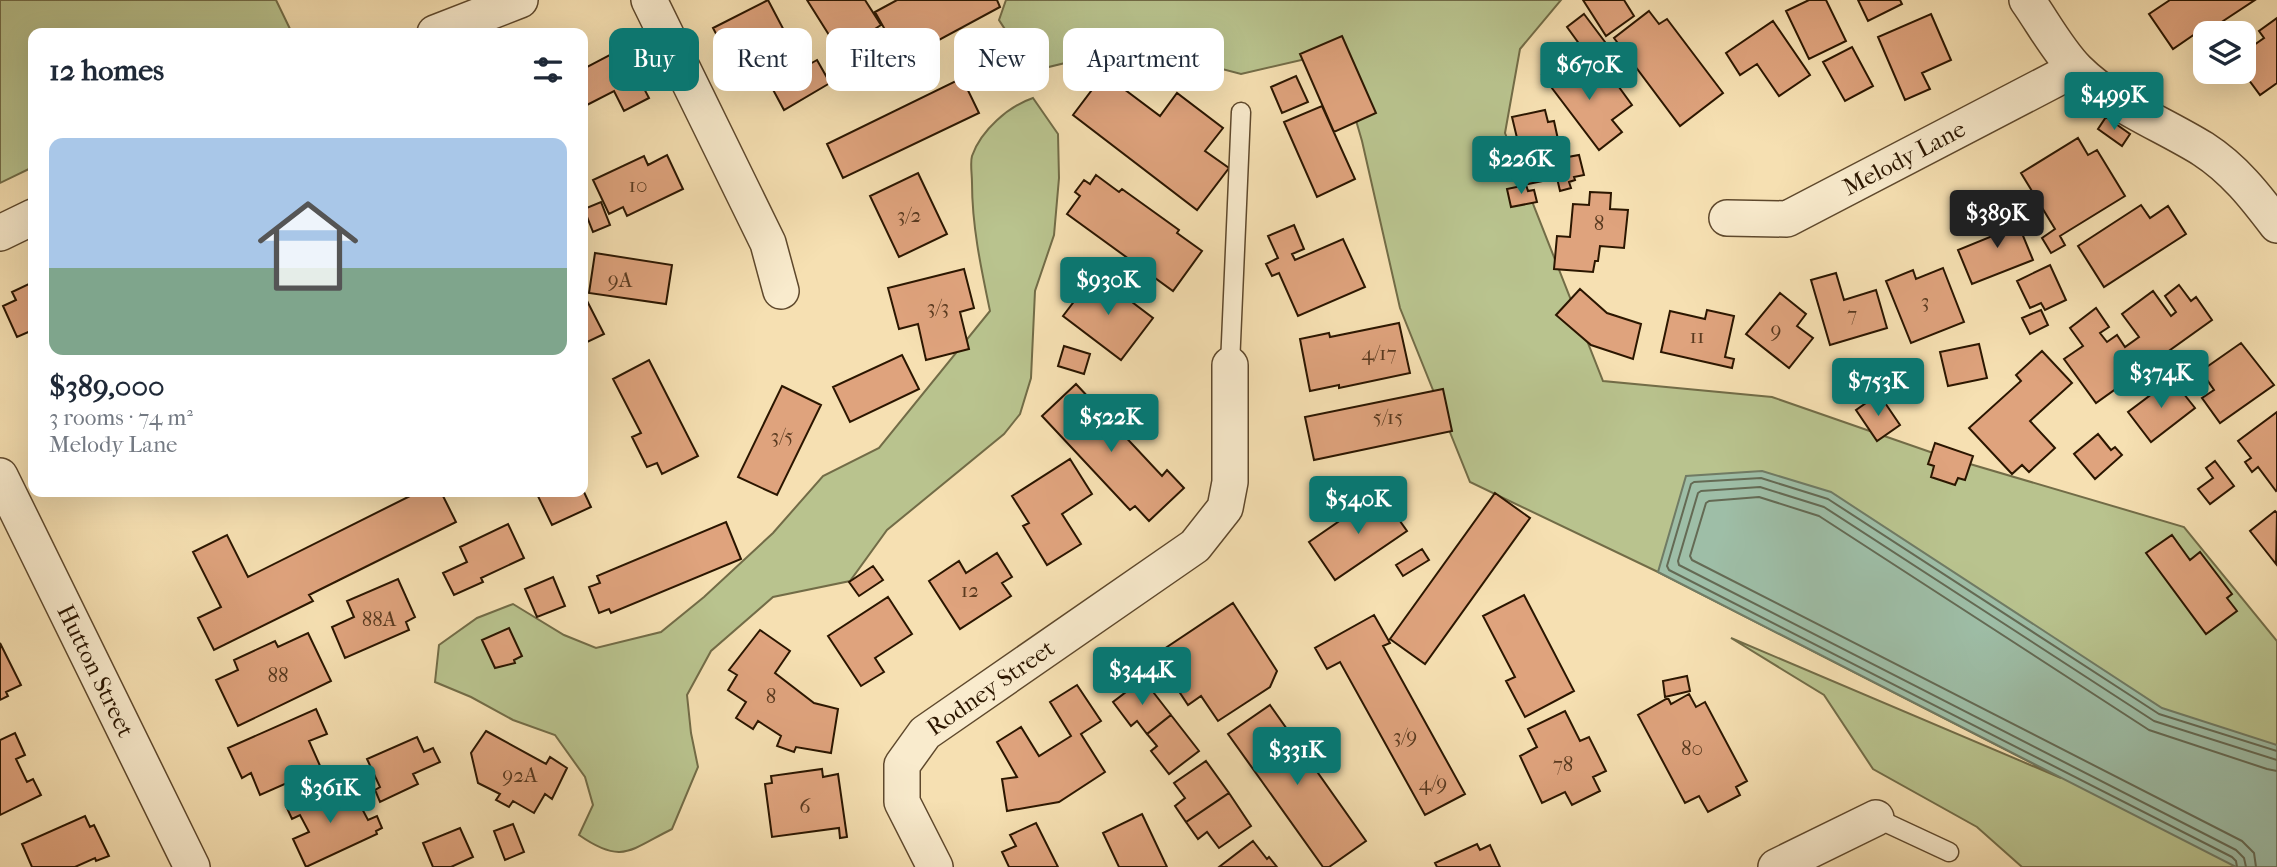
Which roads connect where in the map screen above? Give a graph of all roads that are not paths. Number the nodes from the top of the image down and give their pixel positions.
1 (520, 0) edge
2 (649, 0) edge
3 (2027, 0) edge
4 (448, 28) edge
5 (2075, 69) junction
6 (1241, 112) dead end
7 (1727, 218) dead end
8 (28, 219) edge
9 (2277, 225) edge
10 (0, 233) edge
11 (781, 291) dead end
12 (1230, 365) joint
13 (0, 476) edge
14 (1875, 818) joint
15 (1949, 852) dead end
16 (191, 867) edge
17 (935, 867) edge
18 (1776, 867) edge

1 - 4 street
2 - 11 street
3 - 5 street
5 - 7 street, Melody Lane
5 - 9 street
6 - 12 lane
8 - 10 street
12 - 17 street, Rodney Street
13 - 16 street, Hutton Street
14 - 15 lane
14 - 18 street

